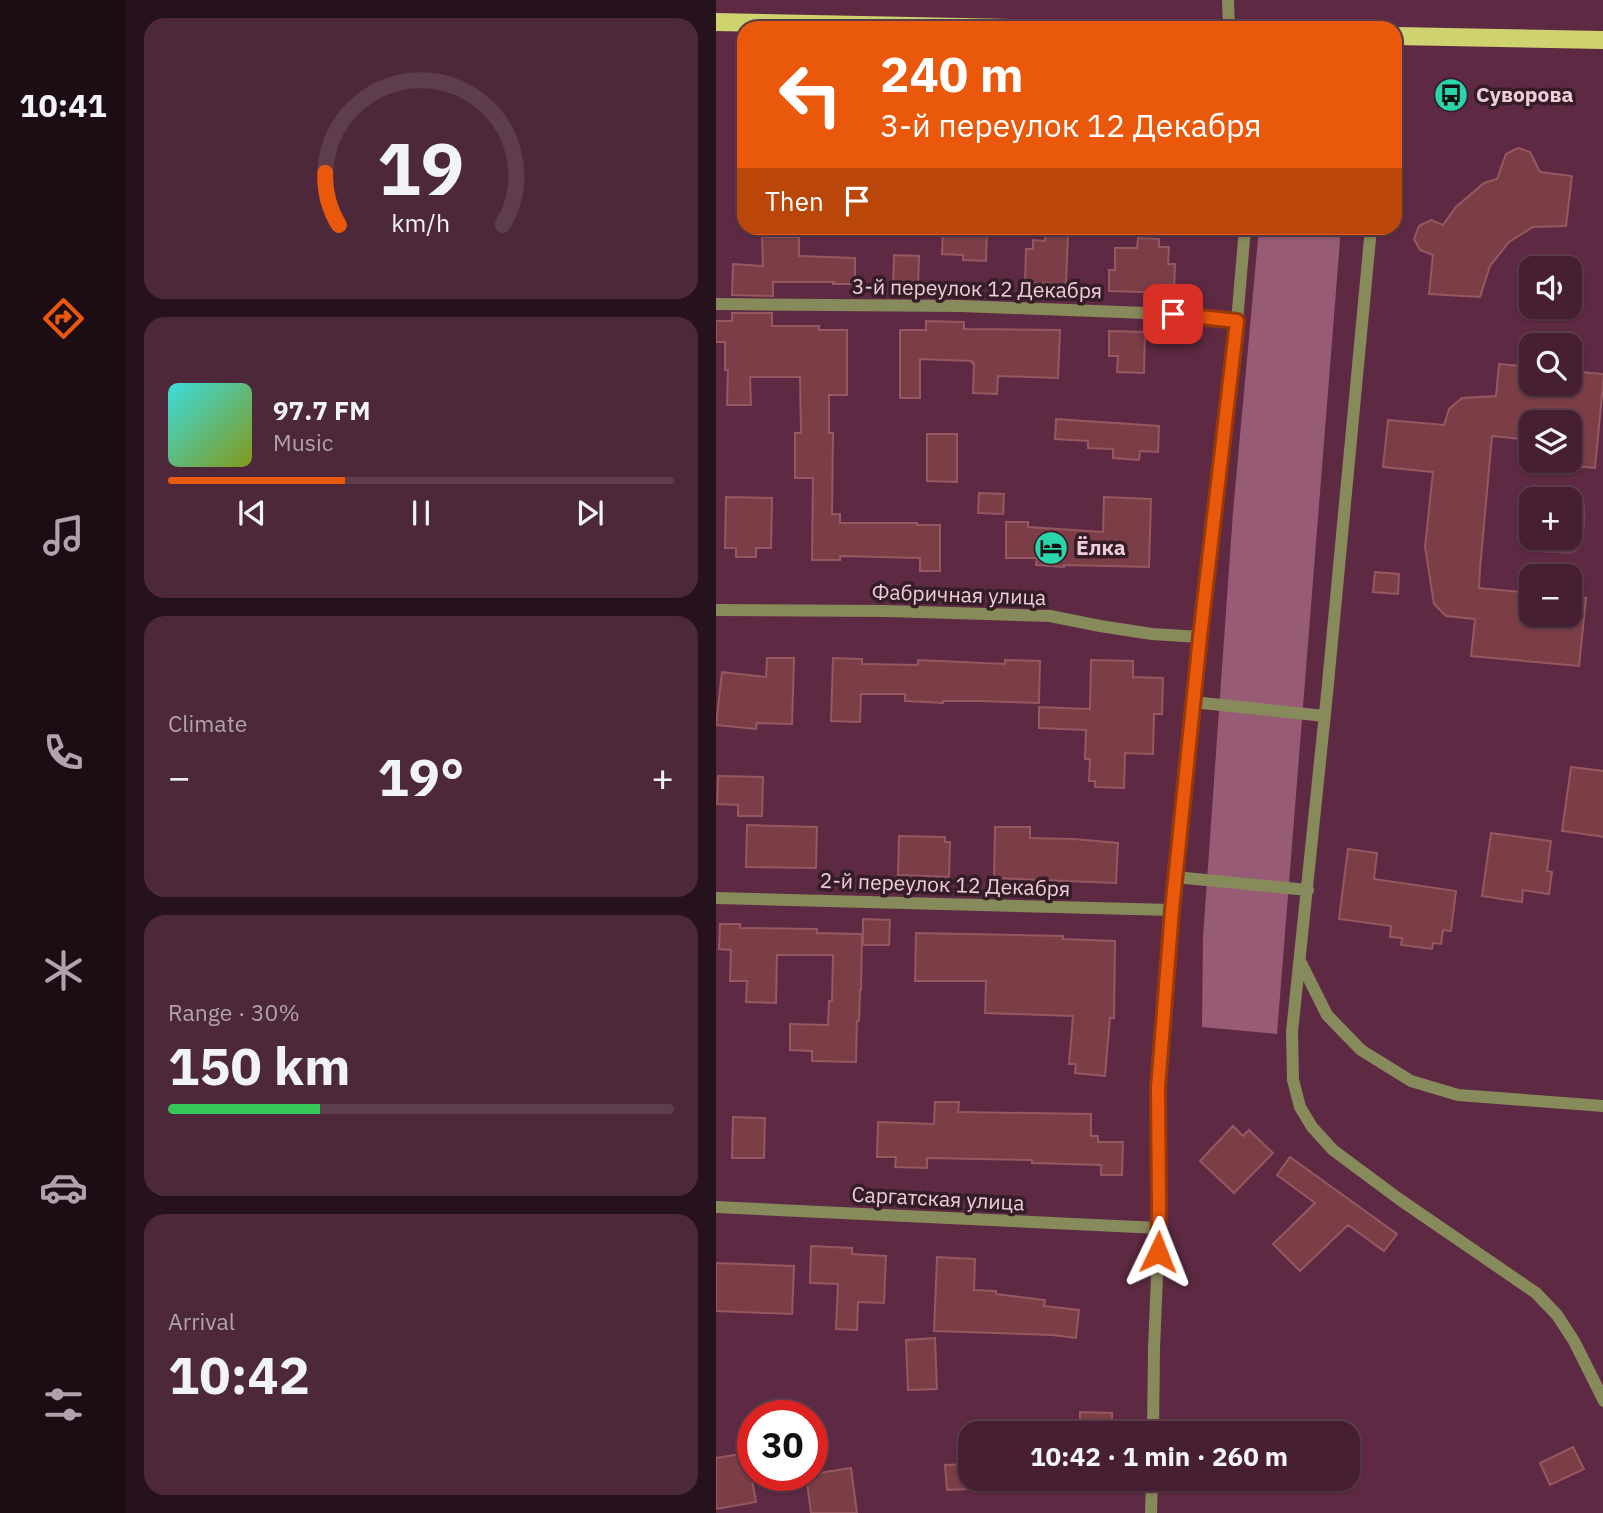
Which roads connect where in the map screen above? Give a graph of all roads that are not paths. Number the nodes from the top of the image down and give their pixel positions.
1 (1228, 0) edge
2 (1229, 21) edge
3 (716, 22) edge
4 (737, 22) edge
5 (1402, 36) edge
6 (1603, 40) edge
7 (1244, 235) edge
8 (1370, 235) edge
9 (716, 304) edge
10 (1237, 321) junction
11 (716, 610) edge
12 (1200, 637) junction
13 (1193, 702) junction
14 (1325, 716) junction
15 (1176, 877) junction
16 (1308, 890) junction
17 (716, 898) edge
18 (1172, 910) junction
19 (1300, 962) junction
20 (1603, 1106) edge
21 (716, 1208) edge
22 (1159, 1228) junction
23 (1603, 1401) edge
24 (1153, 1421) edge
25 (1152, 1491) edge
26 (1151, 1513) edge

1 - 2 street
3 - 4 main road
5 - 6 main road
7 - 10 street
8 - 14 street
9 - 10 street, 3-й переулок 12 Декабря
10 - 12 street
11 - 12 street, Фабричная улица
12 - 13 street
13 - 14 street
13 - 15 street
14 - 16 street
15 - 16 street
15 - 18 street
16 - 19 street
17 - 18 street, 2-й переулок 12 Декабря
18 - 22 street
19 - 20 street
19 - 23 street
21 - 22 street, Саргатская улица
22 - 24 street
25 - 26 street

